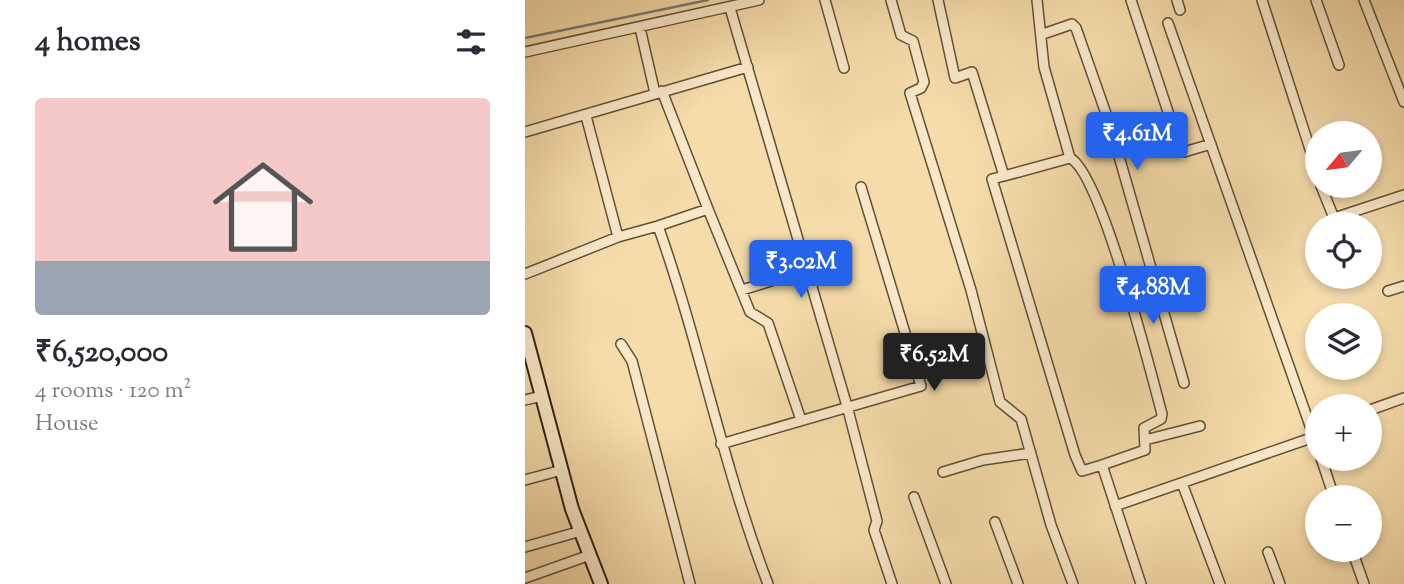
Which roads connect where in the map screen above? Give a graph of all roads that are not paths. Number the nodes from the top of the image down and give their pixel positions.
1 (759, 0) edge
2 (825, 0) edge
3 (891, 0) edge
4 (938, 0) edge
5 (1037, 0) edge
6 (1131, 0) edge
7 (1177, 0) edge
8 (1262, 0) edge
9 (1316, 0) edge
10 (1364, 0) edge
11 (730, 8) junction
12 (1180, 10) dead end
13 (1168, 23) dead end
14 (640, 28) junction
15 (1043, 34) junction
16 (525, 52) edge
17 (1339, 65) dead end
18 (748, 67) junction
19 (844, 68) dead end
20 (659, 92) junction
21 (1404, 102) edge
22 (586, 116) junction
23 (525, 132) edge
24 (1305, 134) edge
25 (1211, 144) junction
26 (1070, 158) junction
27 (1004, 176) junction
28 (862, 187) dead end
29 (1404, 195) edge
30 (1326, 198) edge
31 (708, 209) junction
32 (658, 226) junction
33 (618, 237) junction
34 (807, 270) junction
35 (525, 275) edge
36 (1404, 286) edge
37 (742, 290) junction
38 (1388, 291) dead end
39 (525, 333) edge
40 (621, 344) dead end
41 (529, 361) edge
42 (1184, 383) dead end
43 (542, 396) junction
44 (1404, 398) edge
45 (525, 400) edge
46 (847, 406) junction
47 (1305, 406) edge
48 (1382, 406) edge
49 (801, 419) junction
50 (1200, 426) dead end
51 (1305, 435) edge
52 (1145, 440) junction
53 (721, 444) junction
54 (1031, 453) junction
55 (1102, 464) junction
56 (562, 470) junction
57 (943, 472) dead end
58 (525, 480) edge
59 (1182, 483) junction
60 (914, 497) dead end
61 (1115, 506) junction
62 (995, 522) dead end
63 (581, 531) junction
64 (525, 547) edge
65 (1268, 552) dead end
66 (590, 555) junction
67 (1356, 562) edge
68 (525, 578) edge
69 (601, 584) edge
70 (690, 584) edge
71 (768, 584) edge
72 (892, 584) edge
73 (946, 584) edge
74 (1018, 584) edge
75 (1073, 584) edge
76 (1141, 584) edge
77 (1220, 584) edge
78 (1280, 584) edge
79 (1364, 584) edge

1 - 11 street
2 - 19 street
3 - 54 street
4 - 27 street
5 - 15 street
6 - 25 street
7 - 12 street
8 - 24 street
9 - 17 street
10 - 21 street
11 - 14 street
11 - 18 street
13 - 25 street
14 - 16 street
14 - 20 street
15 - 26 street
15 - 42 street
18 - 20 street
18 - 34 street
20 - 22 street
20 - 31 street
22 - 23 street
22 - 33 street
25 - 47 street
26 - 27 street
26 - 52 street
27 - 55 street
28 - 46 street
29 - 30 street
31 - 32 street
31 - 37 street
32 - 33 street
32 - 53 street
33 - 35 street
34 - 37 street
34 - 46 street
36 - 38 street
37 - 49 street
39 - 41 street
40 - 70 street
41 - 43 street
43 - 45 street
43 - 56 street
44 - 48 street
46 - 49 street
46 - 72 street
49 - 53 street
50 - 52 street
51 - 59 street
52 - 55 street
53 - 71 street
54 - 57 street
54 - 75 street
55 - 61 street
56 - 58 street
56 - 63 street
59 - 61 street
59 - 77 street
60 - 73 street
61 - 76 street
62 - 74 street
63 - 64 street
63 - 66 street
65 - 78 street
66 - 68 street
66 - 69 street
67 - 79 street

